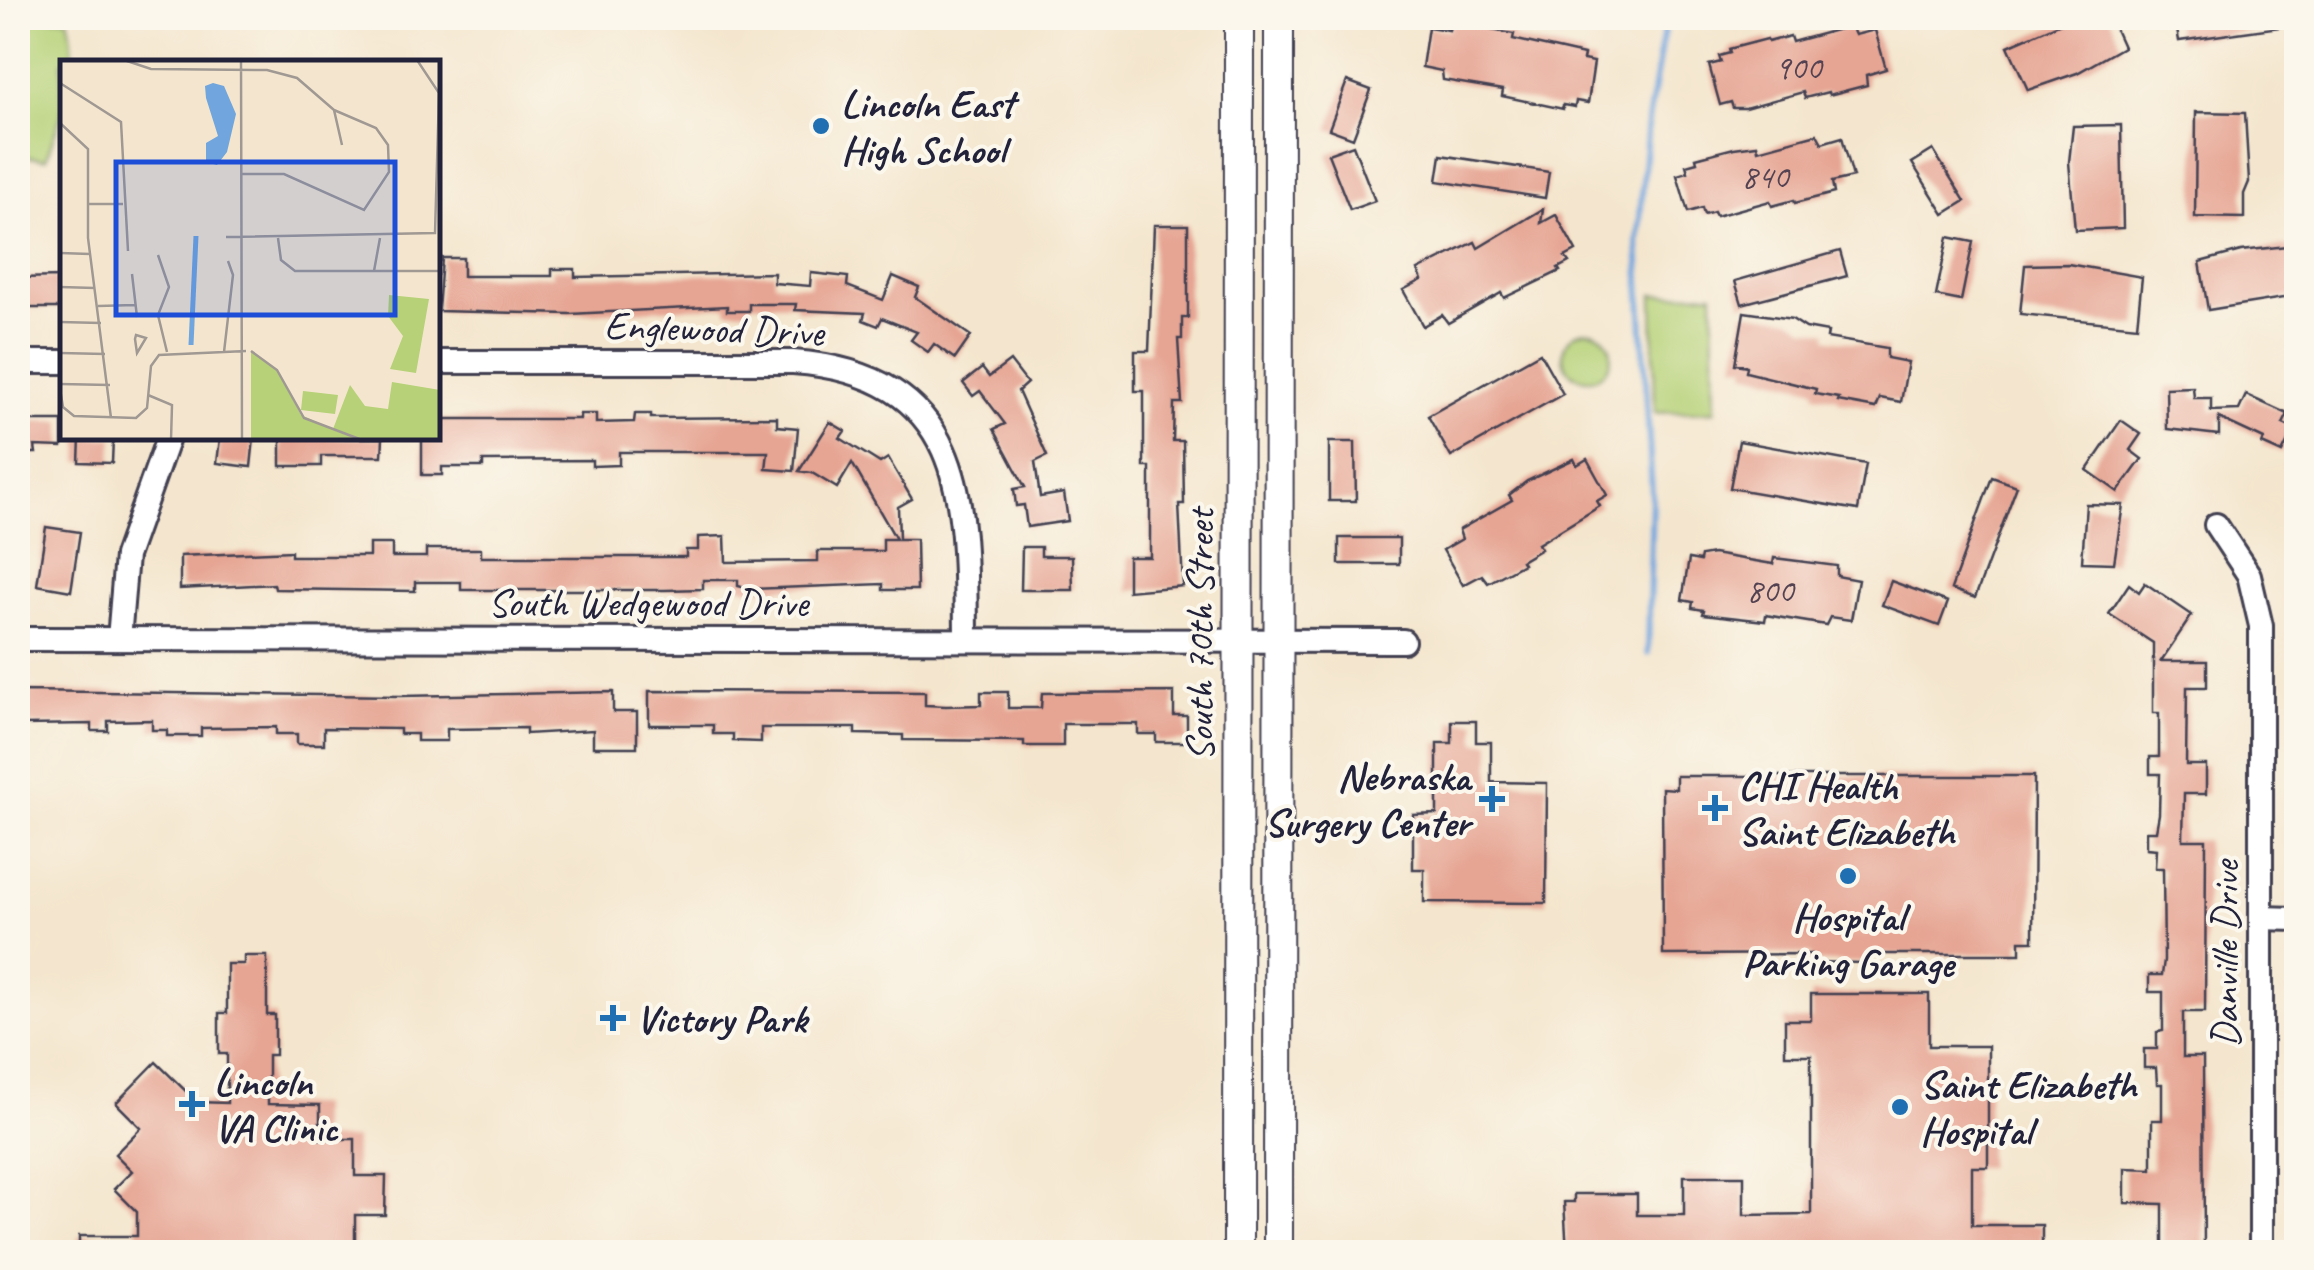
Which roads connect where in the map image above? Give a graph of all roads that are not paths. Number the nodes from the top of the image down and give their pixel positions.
1 (1239, 18) edge
2 (1279, 18) edge
3 (18, 362) edge
4 (60, 362) edge
5 (440, 362) edge
6 (167, 440) edge
7 (2216, 525) dead end
8 (18, 639) edge
9 (119, 639) junction
10 (1239, 639) junction
11 (1279, 639) junction
12 (966, 640) junction
13 (1403, 641) dead end
14 (2261, 918) junction
15 (2296, 919) edge
16 (1238, 1252) edge
17 (1278, 1252) edge
18 (2260, 1252) edge

1 - 10 main road, South 70th Street
2 - 11 main road, South 70th Street
3 - 4 street
5 - 12 street, Englewood Drive
6 - 9 street
7 - 14 street, Danville Drive
8 - 9 street, South Wedgewood Drive
9 - 12 street, South Wedgewood Drive
10 - 11 street, South Wedgewood Drive
10 - 12 street, South Wedgewood Drive
10 - 16 main road, South 70th Street
11 - 13 street, South Wedgewood Drive
11 - 17 main road, South 70th Street
14 - 15 street
14 - 18 street, Danville Drive

